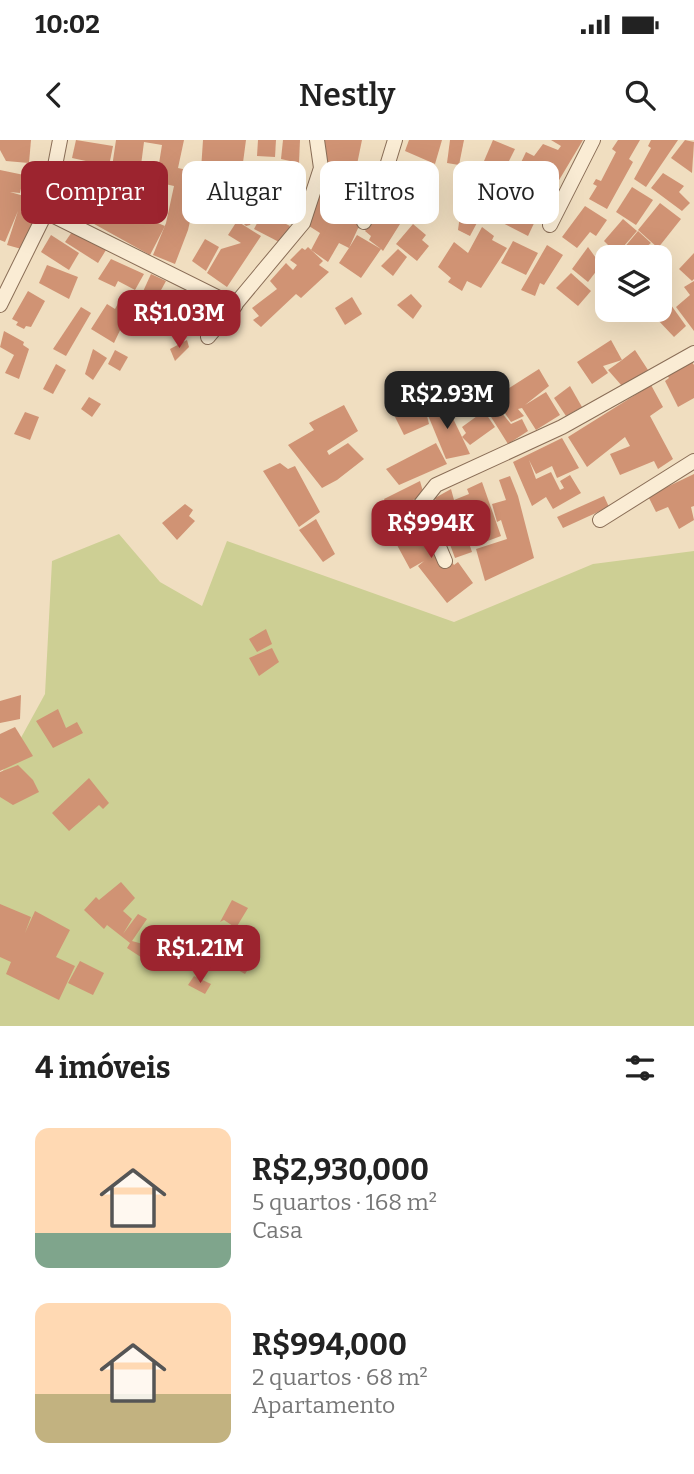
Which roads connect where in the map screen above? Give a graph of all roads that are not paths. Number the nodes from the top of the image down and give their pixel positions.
1 (60, 140) edge
2 (317, 140) edge
3 (395, 140) edge
4 (593, 140) edge
5 (56, 161) edge
6 (389, 161) edge
7 (40, 224) edge
8 (70, 224) edge
9 (550, 225) dead end
10 (0, 305) edge
11 (235, 306) junction
12 (208, 337) dead end
13 (694, 354) edge
14 (694, 460) edge
15 (600, 520) dead end
16 (445, 561) dead end

1 - 5 lane
2 - 11 lane
3 - 6 lane
4 - 9 lane
7 - 10 lane
8 - 11 lane
11 - 12 lane
13 - 16 lane
14 - 15 lane

